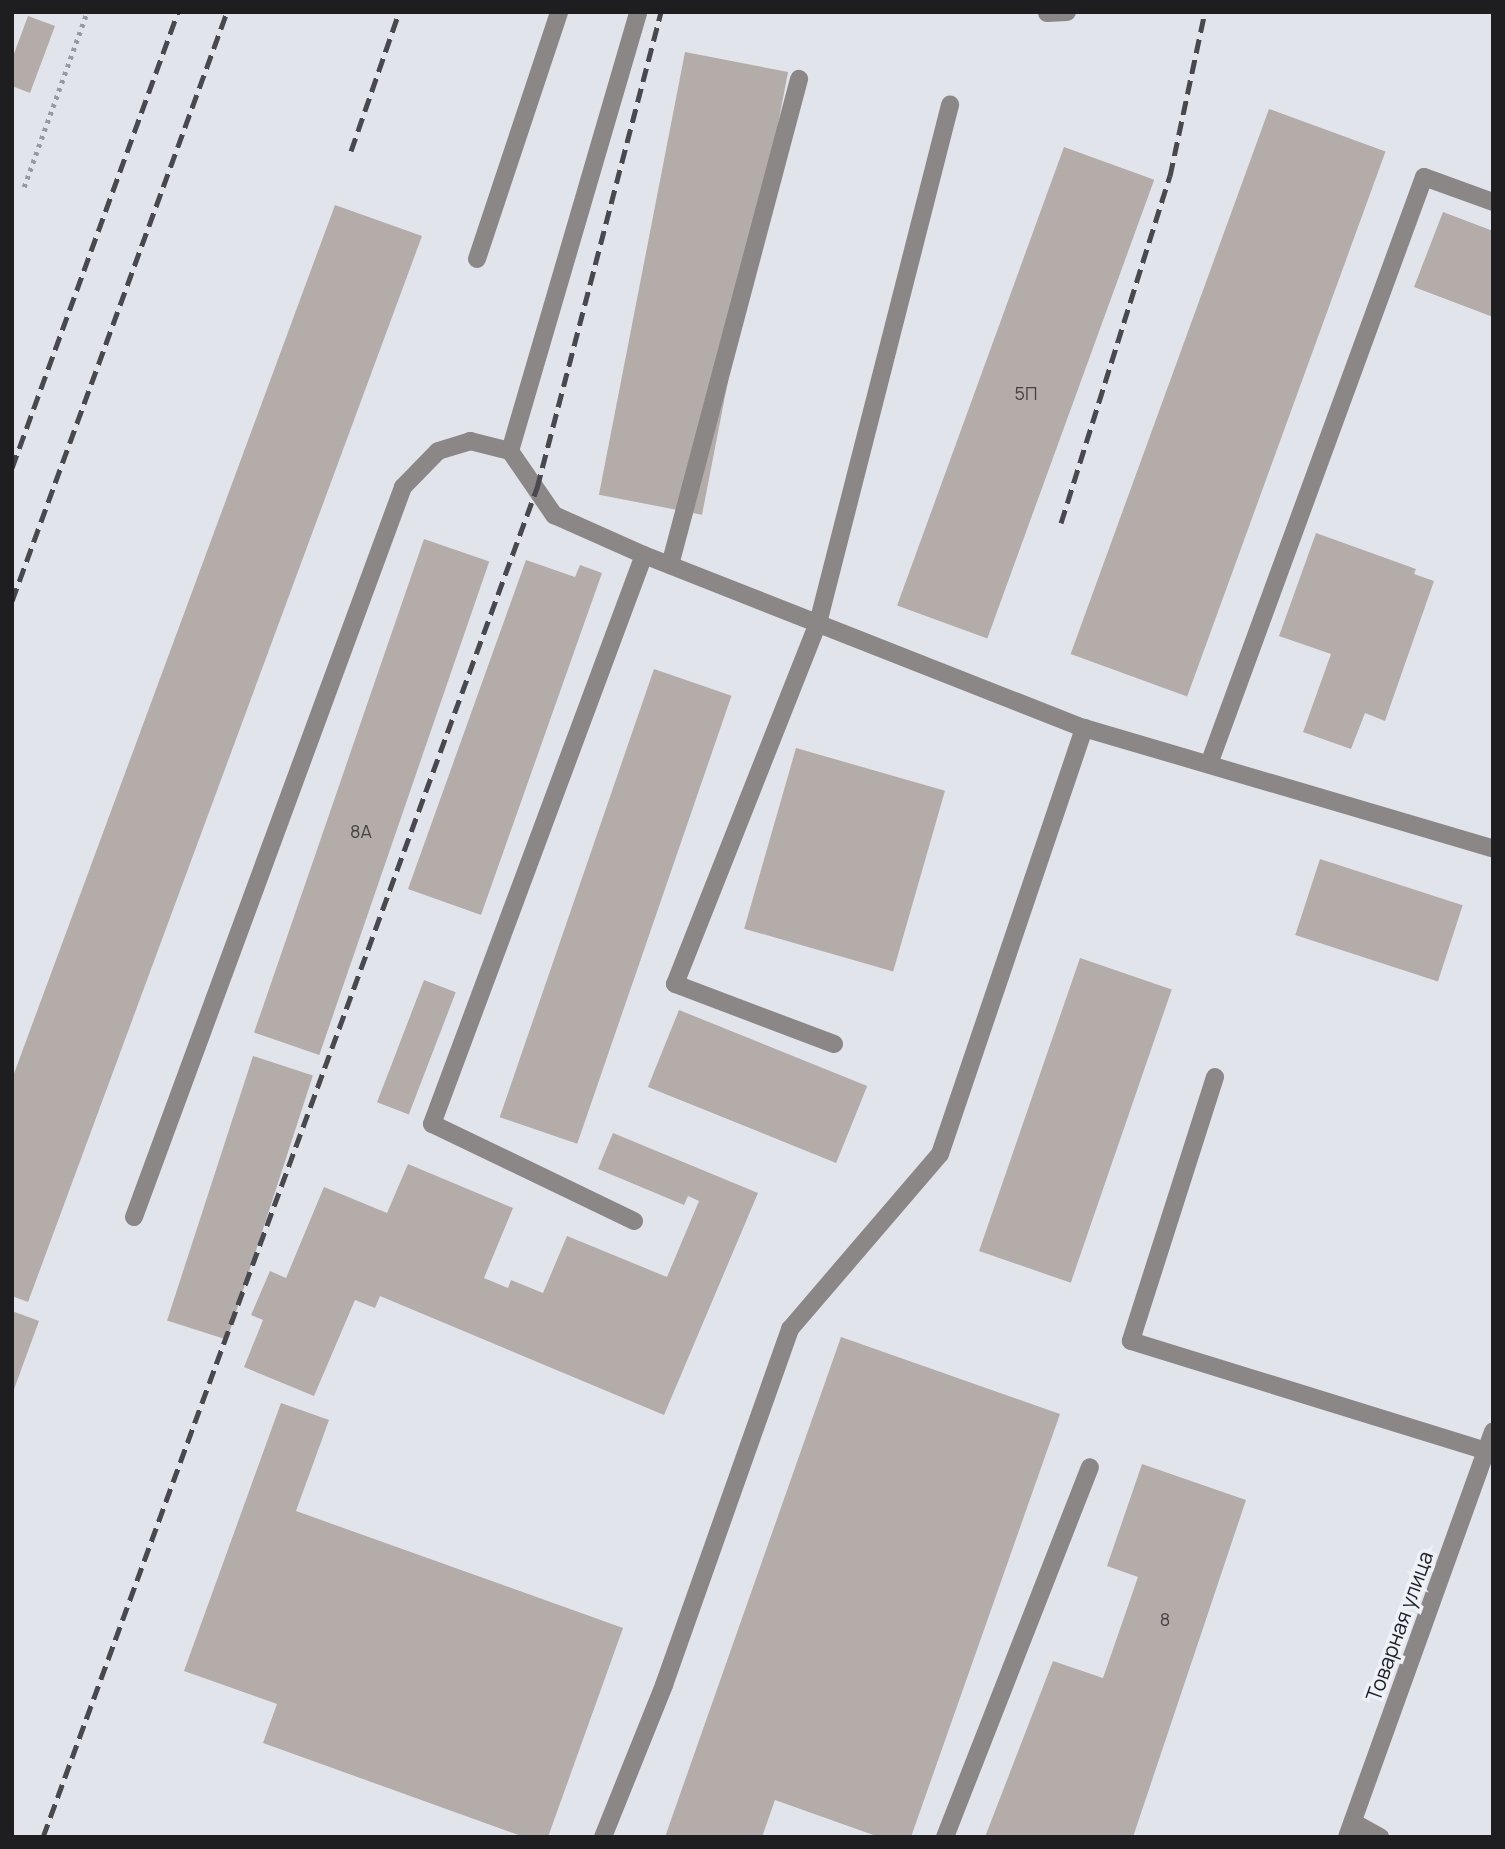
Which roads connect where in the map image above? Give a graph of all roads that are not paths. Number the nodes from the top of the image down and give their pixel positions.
1 (559, 12) edge
2 (638, 12) edge
3 (1068, 12) edge
4 (1047, 13) edge
5 (799, 79) dead end
6 (950, 105) dead end
7 (1493, 202) edge
8 (477, 259) dead end
9 (510, 451) junction
10 (644, 555) junction
11 (670, 565) junction
12 (818, 623) junction
13 (1084, 728) junction
14 (1209, 764) junction
15 (1493, 848) edge
16 (834, 1044) dead end
17 (1215, 1077) dead end
18 (134, 1217) dead end
19 (635, 1221) dead end
20 (1493, 1431) edge
21 (1486, 1451) junction
22 (1090, 1467) dead end
23 (1350, 1829) edge
24 (603, 1837) edge
25 (945, 1837) edge
26 (1380, 1837) edge

1 - 8 street
2 - 9 street
3 - 4 street
5 - 11 street
6 - 12 street
7 - 14 street
9 - 10 street
9 - 18 street
10 - 11 street
10 - 19 street
11 - 12 street
12 - 13 street
12 - 16 street
13 - 14 street
13 - 24 street
14 - 15 street
17 - 21 street
20 - 21 street, Товарная улица
21 - 23 street, Товарная улица
22 - 25 street
23 - 26 street

